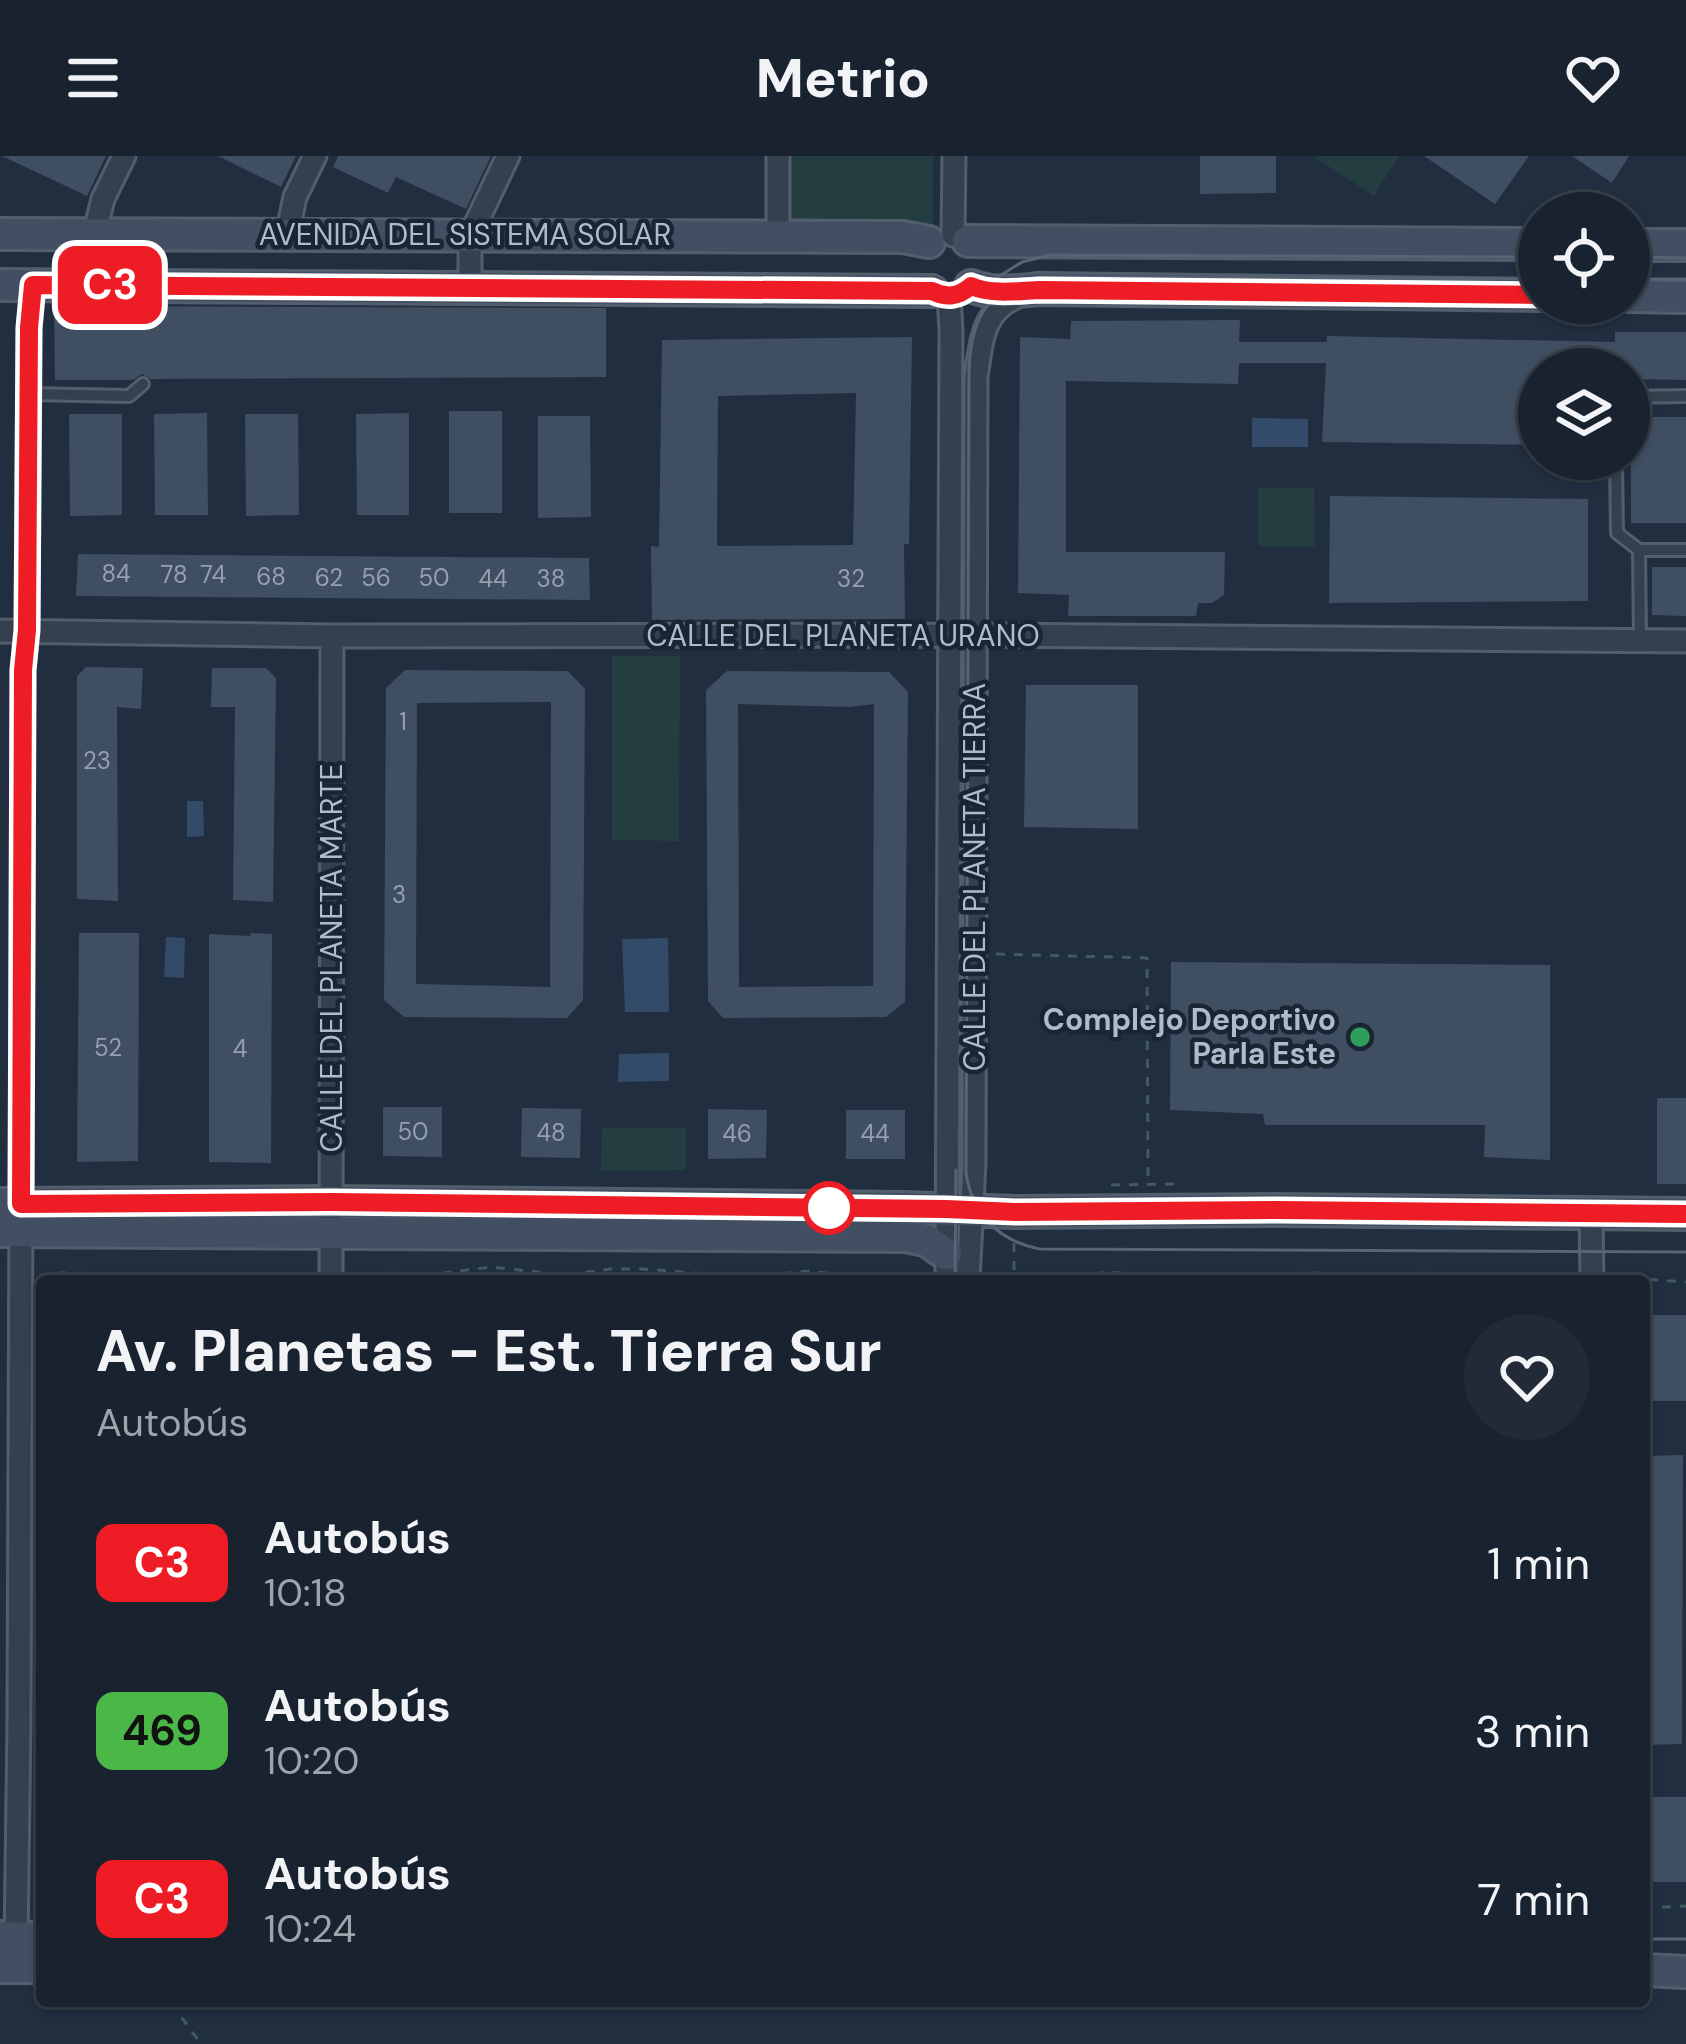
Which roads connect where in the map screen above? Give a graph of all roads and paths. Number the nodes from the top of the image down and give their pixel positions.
1 (124, 156) edge
2 (315, 156) edge
3 (508, 156) edge
4 (778, 156) edge
5 (954, 156) edge
6 (0, 234) edge
7 (94, 235) junction
8 (287, 235) junction
9 (470, 236) junction
10 (778, 236) junction
11 (950, 239) junction
12 (1518, 244) edge
13 (1650, 245) edge
14 (1686, 245) edge
15 (0, 285) edge
16 (33, 285) junction
17 (470, 286) junction
18 (1040, 290) junction
19 (950, 291) junction
20 (1518, 295) edge
21 (1650, 296) edge
22 (1686, 297) edge
23 (143, 384) dead end
24 (28, 394) junction
25 (1686, 396) edge
26 (1650, 397) edge
27 (1616, 480) edge
28 (1640, 550) junction
29 (1686, 550) edge
30 (27, 630) junction
31 (0, 631) edge
32 (949, 635) junction
33 (975, 635) junction
34 (332, 636) junction
35 (1640, 641) junction
36 (1686, 641) edge
37 (994, 954) dead end
38 (1148, 1184) junction
39 (1176, 1184) dead end
40 (1103, 1185) dead end
41 (959, 1209) junction
42 (1686, 1214) edge
43 (1591, 1215) junction
44 (10, 1217) edge
45 (332, 1218) junction
46 (943, 1272) edge
47 (42, 1275) edge
48 (139, 1275) edge
49 (332, 1275) edge
50 (375, 1275) edge
51 (428, 1275) edge
52 (428, 1275) edge
53 (566, 1275) edge
54 (566, 1275) edge
55 (711, 1275) edge
56 (766, 1275) edge
57 (840, 1275) edge
58 (891, 1275) edge
59 (977, 1275) edge
60 (1084, 1275) edge
61 (1137, 1275) edge
62 (1205, 1275) edge
63 (1333, 1275) edge
64 (1415, 1275) edge
65 (1453, 1275) edge
66 (1592, 1275) edge
67 (36, 1276) edge
68 (21, 1277) junction
69 (1650, 1279) edge
70 (1686, 1282) edge
71 (1686, 1906) edge
72 (1650, 1908) edge
73 (19, 1952) edge
74 (1650, 1970) edge
75 (1686, 1972) edge
76 (176, 2007) edge
77 (200, 2044) edge

1 - 7 street
2 - 8 street
3 - 9 street
4 - 10 street
5 - 11 street
6 - 7 street, AVENIDA DEL SISTEMA SOLAR
7 - 8 street, AVENIDA DEL SISTEMA SOLAR
8 - 9 street, AVENIDA DEL SISTEMA SOLAR
9 - 10 street, AVENIDA DEL SISTEMA SOLAR
9 - 17 street
10 - 11 street, AVENIDA DEL SISTEMA SOLAR
11 - 12 street, AVENIDA DEL SISTEMA SOLAR
11 - 19 street
11 - 19 street
13 - 14 street
15 - 16 street, AVENIDA DEL SISTEMA SOLAR
16 - 17 street, AVENIDA DEL SISTEMA SOLAR
16 - 24 street
17 - 19 street, AVENIDA DEL SISTEMA SOLAR
18 - 19 street, AVENIDA DEL SISTEMA SOLAR
18 - 20 street, AVENIDA DEL SISTEMA SOLAR
18 - 33 street, CALLE DEL PLANETA TIERRA
19 - 32 street, CALLE DEL PLANETA TIERRA
21 - 22 street
23 - 24 lane
24 - 30 street
25 - 26 lane
27 - 28 lane
28 - 29 lane
28 - 35 lane
30 - 31 street, CALLE DEL PLANETA URANO
30 - 34 street, CALLE DEL PLANETA URANO
30 - 44 street
32 - 33 street, CALLE DEL PLANETA URANO
32 - 34 street, CALLE DEL PLANETA URANO
32 - 41 street, CALLE DEL PLANETA TIERRA
33 - 35 street, CALLE DEL PLANETA URANO
33 - 41 street, CALLE DEL PLANETA TIERRA
34 - 45 street, CALLE DEL PLANETA MARTE
35 - 36 street, CALLE DEL PLANETA URANO
37 - 38 path
38 - 39 path
38 - 40 path
41 - 43 street
41 - 45 street
41 - 46 street, CALLE DEL PLANETA TIERRA
41 - 59 street, CALLE DEL PLANETA TIERRA
42 - 43 street
43 - 66 street
44 - 45 street
44 - 68 street
45 - 46 street
45 - 49 street, CALLE DEL PLANETA MARTE
46 - 58 path
47 - 48 path
50 - 52 path
51 - 54 path
53 - 55 path
56 - 57 path
60 - 61 path
62 - 63 path
64 - 65 path
67 - 68 path
68 - 73 street
69 - 70 path
71 - 72 path
74 - 75 street
76 - 77 path

